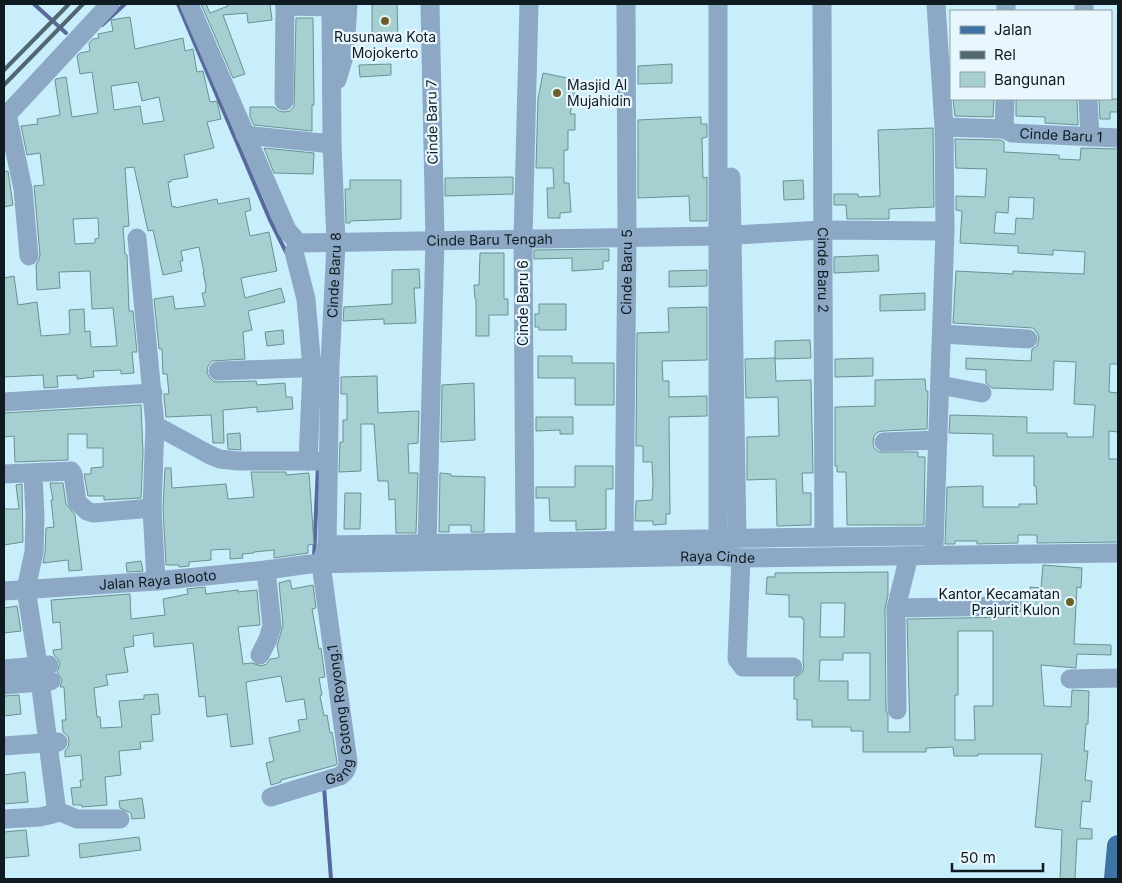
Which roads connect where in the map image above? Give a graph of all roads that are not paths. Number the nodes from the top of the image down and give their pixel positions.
1 (110, 4) edge
2 (189, 4) edge
3 (430, 4) edge
4 (529, 4) edge
5 (626, 4) edge
6 (718, 4) edge
7 (731, 4) edge
8 (822, 4) edge
9 (936, 4) edge
10 (285, 5) edge
11 (336, 5) edge
12 (1005, 100) edge
13 (1088, 100) edge
14 (284, 101) dead end
15 (5, 116) edge
16 (944, 128) junction
17 (1004, 129) junction
18 (245, 135) junction
19 (1090, 137) junction
20 (1118, 138) edge
21 (332, 144) junction
22 (822, 230) junction
23 (945, 231) junction
24 (726, 235) junction
25 (627, 237) junction
26 (137, 238) dead end
27 (523, 239) junction
28 (435, 240) junction
29 (298, 243) junction
30 (336, 243) junction
31 (29, 256) dead end
32 (942, 334) junction
33 (1028, 339) dead end
34 (320, 367) junction
35 (218, 371) dead end
36 (940, 384) junction
37 (153, 393) junction
38 (982, 393) dead end
39 (4, 402) edge
40 (155, 426) junction
41 (938, 440) junction
42 (884, 442) dead end
43 (317, 461) junction
44 (4, 474) edge
45 (33, 474) junction
46 (152, 508) junction
47 (824, 537) junction
48 (738, 538) junction
49 (624, 541) junction
50 (525, 543) junction
51 (427, 544) junction
52 (934, 546) junction
53 (718, 547) junction
54 (1118, 552) edge
55 (910, 556) junction
56 (321, 558) junction
57 (742, 558) junction
58 (266, 570) junction
59 (156, 581) junction
60 (31, 588) junction
61 (4, 591) edge
62 (1010, 606) dead end
63 (896, 608) junction
64 (260, 655) dead end
65 (792, 667) dead end
66 (4, 669) edge
67 (44, 673) junction
68 (1118, 678) edge
69 (1070, 679) dead end
70 (4, 685) edge
71 (897, 710) dead end
72 (53, 742) junction
73 (4, 746) edge
74 (271, 797) dead end
75 (60, 812) junction
76 (120, 819) dead end
77 (4, 820) edge
78 (4, 830) edge
79 (1118, 846) edge
80 (1116, 879) edge

1 - 15 street
2 - 18 street
3 - 28 street, Cinde Baru 7
4 - 27 street, Cinde Baru 6
5 - 25 street, Cinde Baru 5
6 - 24 street
7 - 24 street
8 - 22 street, Cinde Baru 2
9 - 16 street
10 - 11 street
10 - 14 street
11 - 21 street, Cinde Baru 8
12 - 17 street, Cinde Baru 1
13 - 19 street
15 - 31 street
16 - 17 street
16 - 23 street
17 - 19 street, Cinde Baru 1
18 - 21 street
18 - 29 street
19 - 20 street, Cinde Baru 1
21 - 30 street, Cinde Baru 8
22 - 23 street, Cinde Baru Tengah
22 - 24 street, Cinde Baru Tengah
22 - 47 street, Cinde Baru 2
23 - 32 street
24 - 25 street, Cinde Baru Tengah
24 - 48 street
24 - 53 street
25 - 27 street, Cinde Baru Tengah
25 - 49 street, Cinde Baru 5
26 - 37 street
27 - 28 street, Cinde Baru Tengah
27 - 50 street, Cinde Baru 6
28 - 30 street, Cinde Baru Tengah
28 - 51 street, Cinde Baru 7
29 - 30 street, Cinde Baru Tengah
29 - 34 street
30 - 34 street, Cinde Baru 8
32 - 33 street
32 - 36 street
34 - 35 street
34 - 43 street, Cinde Baru 8
36 - 38 street
36 - 41 street
37 - 39 street
37 - 40 street
40 - 43 street
40 - 46 street
41 - 42 street
41 - 52 street
43 - 56 street, Cinde Baru 8
44 - 45 street
45 - 46 street
45 - 60 street
46 - 59 street
47 - 48 street, Raya Cinde
47 - 52 street, Raya Cinde
48 - 53 street, Raya Cinde
49 - 50 street, Raya Cinde
49 - 53 street, Raya Cinde
50 - 51 street, Raya Cinde
51 - 56 street, Raya Cinde
52 - 54 street, Raya Cinde
52 - 55 street, Raya Cinde
53 - 56 street, Raya Cinde
53 - 57 street, Raya Cinde
55 - 57 street, Raya Cinde
55 - 63 street
56 - 58 street, Jalan Raya Blooto
56 - 74 street, Gang Gotong Royong.1
57 - 65 street
58 - 59 street, Jalan Raya Blooto
58 - 64 street
59 - 60 street, Jalan Raya Blooto
60 - 61 street, Jalan Raya Blooto
60 - 67 street
62 - 63 street
63 - 71 street
66 - 67 street
67 - 70 street
67 - 72 street
68 - 69 street
72 - 73 street
72 - 75 street
75 - 76 street
75 - 77 street
75 - 78 street
79 - 80 main road

